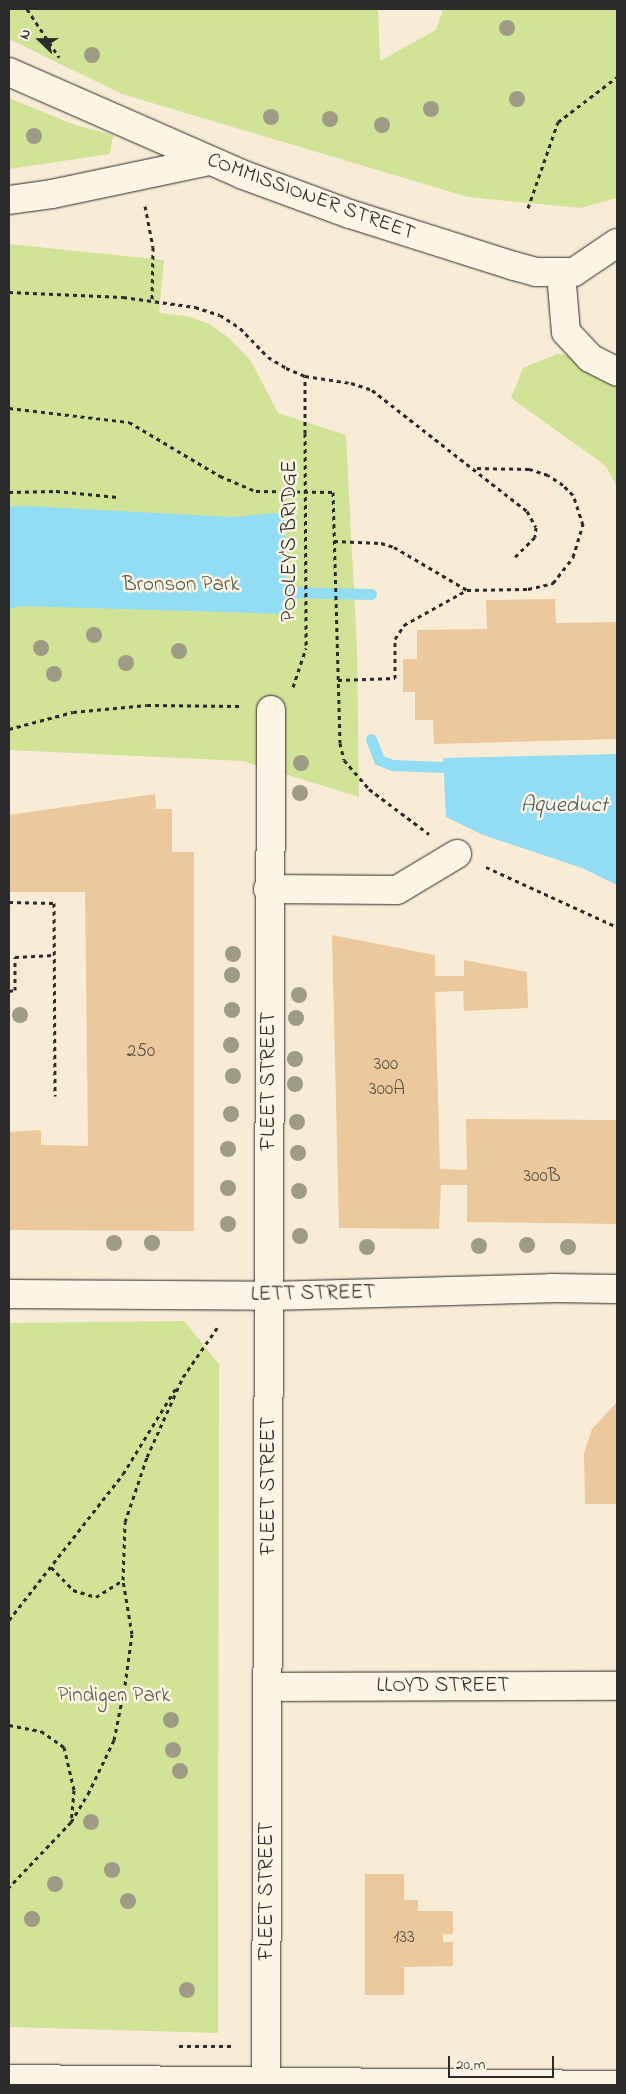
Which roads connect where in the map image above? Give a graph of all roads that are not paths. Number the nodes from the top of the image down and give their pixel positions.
1 (9, 72) edge
2 (208, 161) junction
3 (9, 200) edge
4 (617, 244) edge
5 (562, 273) junction
6 (617, 372) edge
7 (272, 710) road end
8 (457, 854) road end
9 (268, 889) junction
10 (617, 1289) edge
11 (9, 1294) edge
12 (270, 1296) junction
13 (617, 1686) edge
14 (268, 1687) junction
15 (9, 2079) edge
16 (266, 2083) junction
17 (617, 2085) edge

1 - 2 street, COMMISSIONER STREET
2 - 3 street
2 - 5 street, COMMISSIONER STREET
4 - 5 street, COMMISSIONER STREET
5 - 6 street
7 - 9 street, FLEET STREET
8 - 9 street
9 - 12 street, FLEET STREET
10 - 12 street, LETT STREET
11 - 12 street, LETT STREET
12 - 14 street, FLEET STREET
13 - 14 street, LLOYD STREET
14 - 16 street, FLEET STREET
15 - 16 street
16 - 17 street

